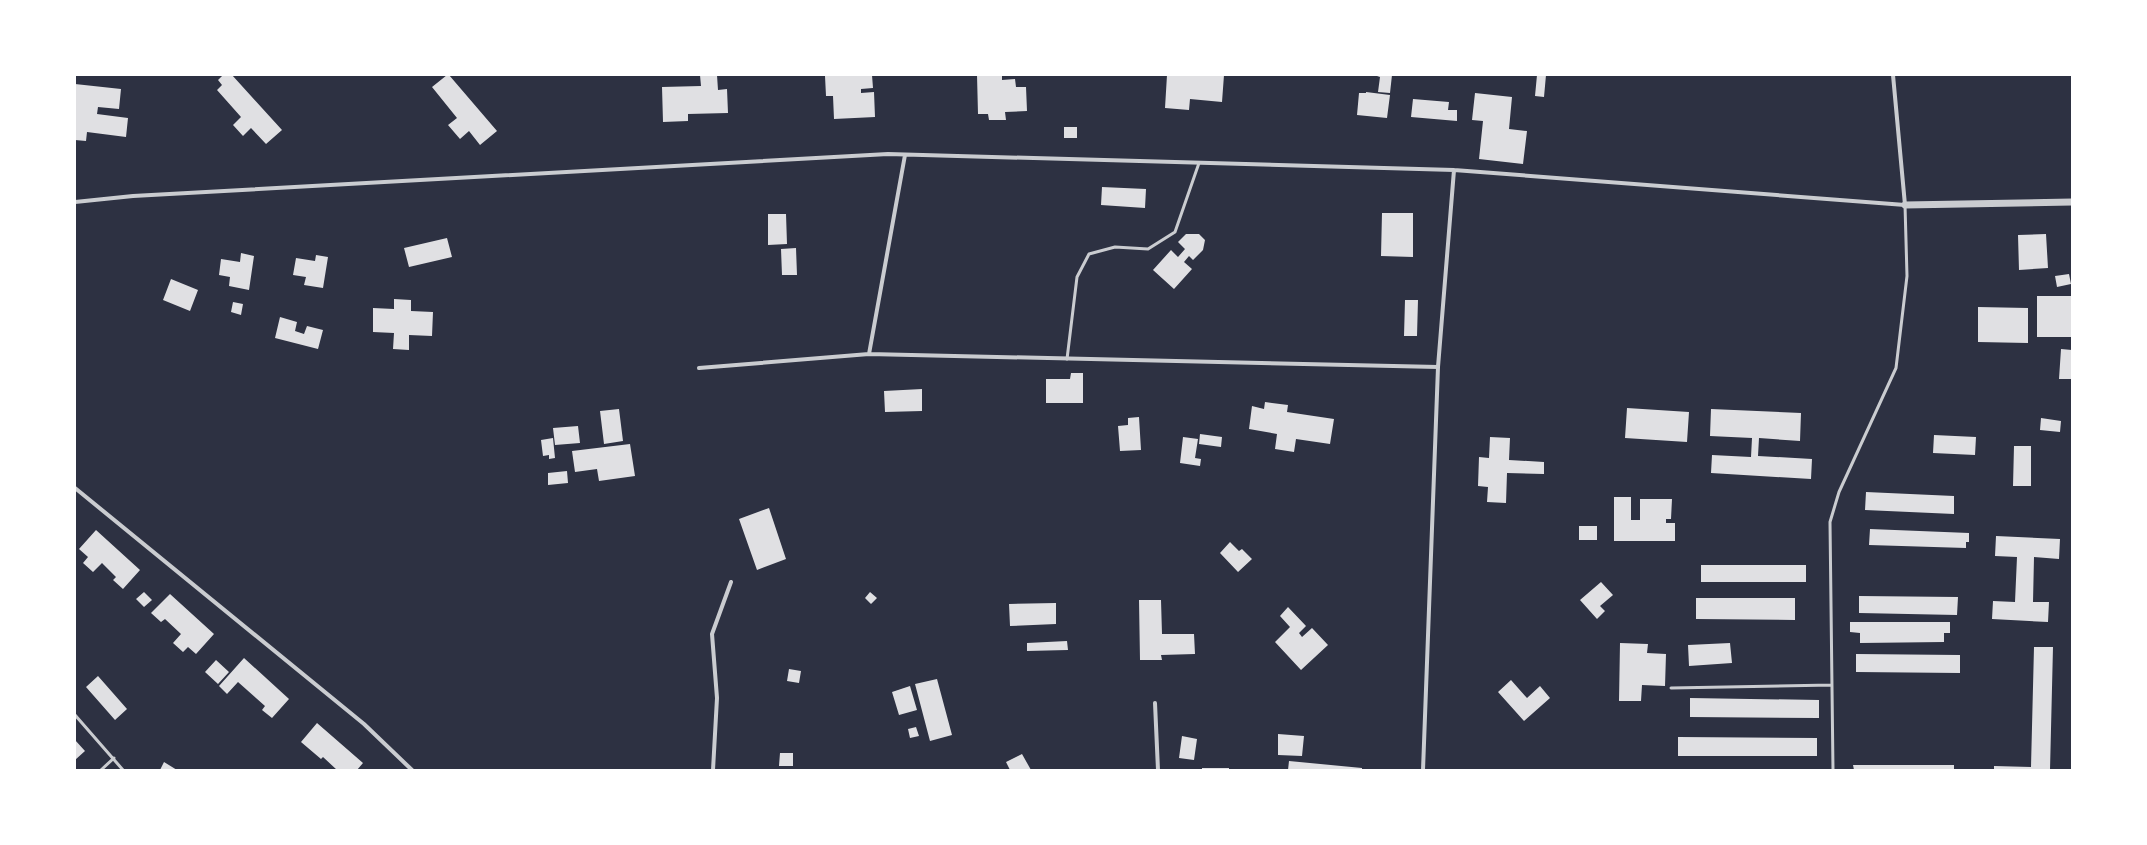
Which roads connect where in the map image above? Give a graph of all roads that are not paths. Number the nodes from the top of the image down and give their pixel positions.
1 (1893, 75) edge
2 (905, 155) junction
3 (1199, 163) junction
4 (1454, 170) junction
5 (75, 202) edge
6 (2072, 202) edge
7 (1905, 205) junction
8 (870, 354) junction
9 (1067, 358) junction
10 (1438, 367) junction
11 (699, 368) dead end
12 (75, 488) edge
13 (731, 582) dead end
14 (1832, 685) junction
15 (1671, 688) dead end
16 (1155, 703) dead end
17 (75, 715) edge
18 (114, 758) junction
19 (101, 770) edge
20 (123, 770) edge
21 (412, 770) edge
22 (713, 770) edge
23 (1158, 770) edge
24 (1424, 770) edge
25 (1832, 770) edge

1 - 7 street
2 - 3 street
2 - 5 street
2 - 8 street
3 - 4 street
3 - 9 lane
4 - 7 street
4 - 10 street
6 - 7 street
7 - 14 lane
8 - 9 street
8 - 11 street
9 - 10 street
10 - 24 street
12 - 21 street
13 - 22 street
14 - 15 lane
14 - 25 lane
16 - 23 street
17 - 18 lane
18 - 19 lane
18 - 20 lane

